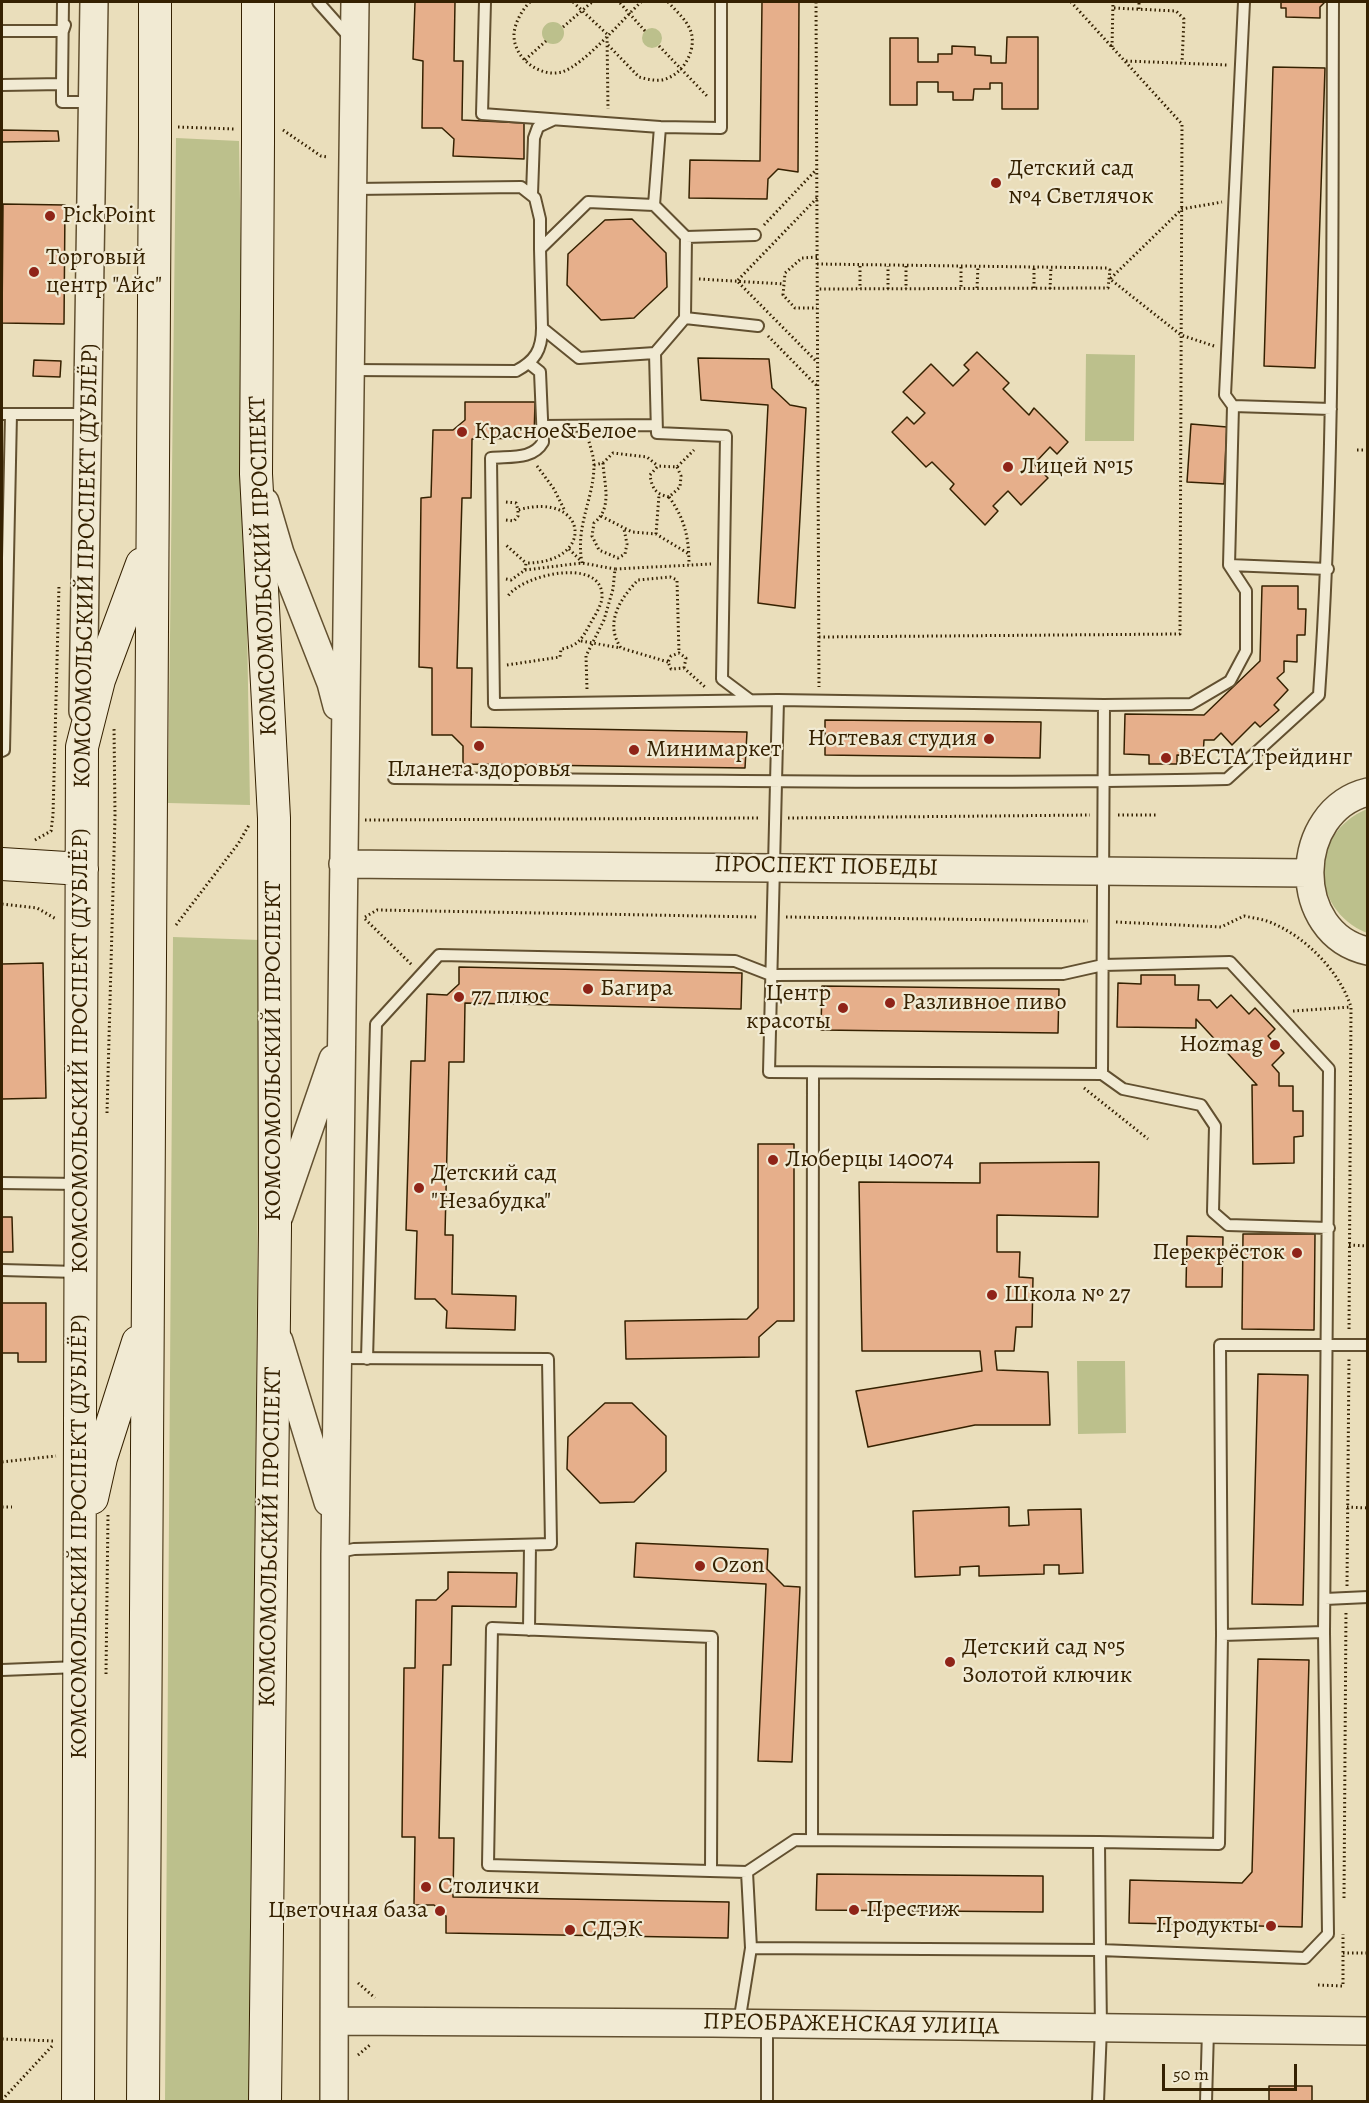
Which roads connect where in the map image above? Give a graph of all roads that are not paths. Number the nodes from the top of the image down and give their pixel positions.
1 (63, 2) edge
2 (70, 2) edge
3 (94, 2) edge
4 (156, 2) edge
5 (258, 2) edge
6 (318, 2) edge
7 (355, 2) edge
8 (485, 2) edge
9 (721, 2) edge
10 (1244, 2) edge
11 (1333, 2) edge
12 (2, 31) edge
13 (63, 32) junction
14 (354, 42) junction
15 (62, 84) junction
16 (2, 85) edge
17 (93, 102) junction
18 (555, 119) junction
19 (660, 127) junction
20 (351, 189) junction
21 (532, 194) junction
22 (654, 205) junction
23 (755, 235) road end
24 (686, 237) junction
25 (540, 249) junction
26 (685, 318) junction
27 (758, 326) road end
28 (542, 328) junction
29 (655, 353) junction
30 (530, 364) junction
31 (349, 370) junction
32 (1233, 406) junction
33 (1331, 409) junction
34 (6, 414) edge
35 (89, 414) junction
36 (656, 425) junction
37 (542, 426) junction
38 (256, 474) junction
39 (151, 531) junction
40 (1230, 565) junction
41 (1328, 569) junction
42 (750, 700) junction
43 (778, 700) junction
44 (1104, 705) junction
45 (344, 736) junction
46 (82, 747) junction
47 (2, 750) edge
48 (394, 778) dead end
49 (776, 782) junction
50 (1104, 782) junction
51 (1368, 792) edge
52 (2, 864) edge
53 (343, 864) junction
54 (773, 866) junction
55 (82, 869) junction
56 (1104, 871) junction
57 (1308, 873) junction
58 (1368, 951) edge
59 (1103, 965) junction
60 (771, 975) junction
61 (341, 1035) junction
62 (813, 1072) junction
63 (1101, 1074) junction
64 (2, 1183) edge
65 (80, 1184) junction
66 (275, 1228) junction
67 (1329, 1228) junction
68 (2, 1270) edge
69 (80, 1272) junction
70 (148, 1311) junction
71 (274, 1323) junction
72 (1329, 1345) junction
73 (1368, 1345) edge
74 (338, 1358) junction
75 (367, 1359) junction
76 (335, 1541) junction
77 (530, 1545) junction
78 (81, 1546) junction
79 (1368, 1597) edge
80 (1325, 1599) junction
81 (529, 1630) junction
82 (1324, 1632) junction
83 (1222, 1635) junction
84 (81, 1667) junction
85 (2, 1670) edge
86 (812, 1840) junction
87 (1099, 1842) junction
88 (711, 1870) junction
89 (747, 1872) junction
90 (751, 1948) junction
91 (1100, 1950) junction
92 (335, 2021) junction
93 (739, 2023) junction
94 (767, 2024) junction
95 (1101, 2028) junction
96 (1208, 2030) junction
97 (1368, 2031) edge
98 (78, 2102) edge
99 (143, 2102) edge
100 (264, 2102) edge
101 (334, 2102) edge
102 (767, 2102) edge
103 (1098, 2102) edge
104 (1206, 2102) edge

1 - 13 lane
2 - 13 lane
3 - 17 street, КОМСОМОЛЬСКИЙ ПРОСПЕКТ (ДУБЛЁР)
4 - 39 main road, bridge
5 - 38 main road, КОМСОМОЛЬСКИЙ ПРОСПЕКТ, bridge
6 - 14 lane
7 - 14 street
8 - 18 lane
9 - 19 lane
10 - 32 lane
11 - 33 lane
12 - 13 lane
13 - 15 lane
14 - 20 street
15 - 16 lane
15 - 17 lane
17 - 35 street, КОМСОМОЛЬСКИЙ ПРОСПЕКТ (ДУБЛЁР)
18 - 19 lane
18 - 21 lane
19 - 22 lane
20 - 21 lane
20 - 31 street
21 - 25 lane
22 - 24 lane
22 - 25 lane
23 - 24 lane
24 - 26 lane
25 - 28 lane
26 - 27 lane
26 - 29 lane
28 - 29 lane
28 - 30 lane
29 - 36 lane
30 - 31 lane
30 - 37 lane
31 - 45 street
32 - 33 lane
32 - 40 lane
33 - 41 lane
34 - 35 lane
34 - 47 lane
35 - 46 street, КОМСОМОЛЬСКИЙ ПРОСПЕКТ (ДУБЛЁР)
36 - 37 lane
36 - 42 lane
37 - 42 lane
38 - 45 street
38 - 66 main road, КОМСОМОЛЬСКИЙ ПРОСПЕКТ
39 - 46 main road
39 - 70 main road
40 - 41 lane
40 - 44 lane
41 - 50 lane
42 - 43 lane
43 - 44 lane
43 - 49 lane
44 - 50 lane
45 - 53 street
46 - 55 main road, КОМСОМОЛЬСКИЙ ПРОСПЕКТ (ДУБЛЁР)
48 - 49 lane
49 - 50 lane
49 - 54 lane
50 - 56 lane
51 - 57 street
52 - 55 main road
53 - 54 street, ПРОСПЕКТ ПОБЕДЫ
53 - 61 street
54 - 56 street, ПРОСПЕКТ ПОБЕДЫ
54 - 60 lane
55 - 65 main road, КОМСОМОЛЬСКИЙ ПРОСПЕКТ (ДУБЛЁР)
56 - 57 street, ПРОСПЕКТ ПОБЕДЫ
56 - 59 lane
57 - 58 street
59 - 60 lane
59 - 63 lane
59 - 67 lane
60 - 62 lane
60 - 75 lane
61 - 66 street
61 - 74 street
62 - 63 lane
62 - 86 lane
63 - 67 lane
64 - 65 lane
65 - 69 main road, КОМСОМОЛЬСКИЙ ПРОСПЕКТ (ДУБЛЁР)
66 - 71 main road, КОМСОМОЛЬСКИЙ ПРОСПЕКТ
67 - 72 lane
68 - 69 lane
69 - 78 main road, КОМСОМОЛЬСКИЙ ПРОСПЕКТ (ДУБЛЁР)
70 - 78 main road
70 - 99 main road
71 - 76 street
71 - 100 main road, КОМСОМОЛЬСКИЙ ПРОСПЕКТ
72 - 73 lane
72 - 80 lane
72 - 83 lane
74 - 75 lane
74 - 76 street
75 - 77 lane
76 - 77 lane
76 - 92 street
77 - 81 lane
78 - 84 main road, КОМСОМОЛЬСКИЙ ПРОСПЕКТ (ДУБЛЁР)
79 - 80 lane
80 - 82 lane
81 - 88 lane
81 - 88 lane
82 - 83 lane
82 - 91 lane
83 - 87 lane
84 - 85 lane
84 - 98 main road, КОМСОМОЛЬСКИЙ ПРОСПЕКТ (ДУБЛЁР)
86 - 87 lane
86 - 89 lane
87 - 91 lane
88 - 89 lane
89 - 90 lane
90 - 91 lane
90 - 93 lane
91 - 95 lane
92 - 93 street, ПРЕОБРАЖЕНСКАЯ УЛИЦА
92 - 101 street
93 - 94 street, ПРЕОБРАЖЕНСКАЯ УЛИЦА
94 - 95 street, ПРЕОБРАЖЕНСКАЯ УЛИЦА
94 - 102 lane
95 - 96 street, ПРЕОБРАЖЕНСКАЯ УЛИЦА
95 - 103 lane
96 - 97 street, ПРЕОБРАЖЕНСКАЯ УЛИЦА
96 - 104 lane

